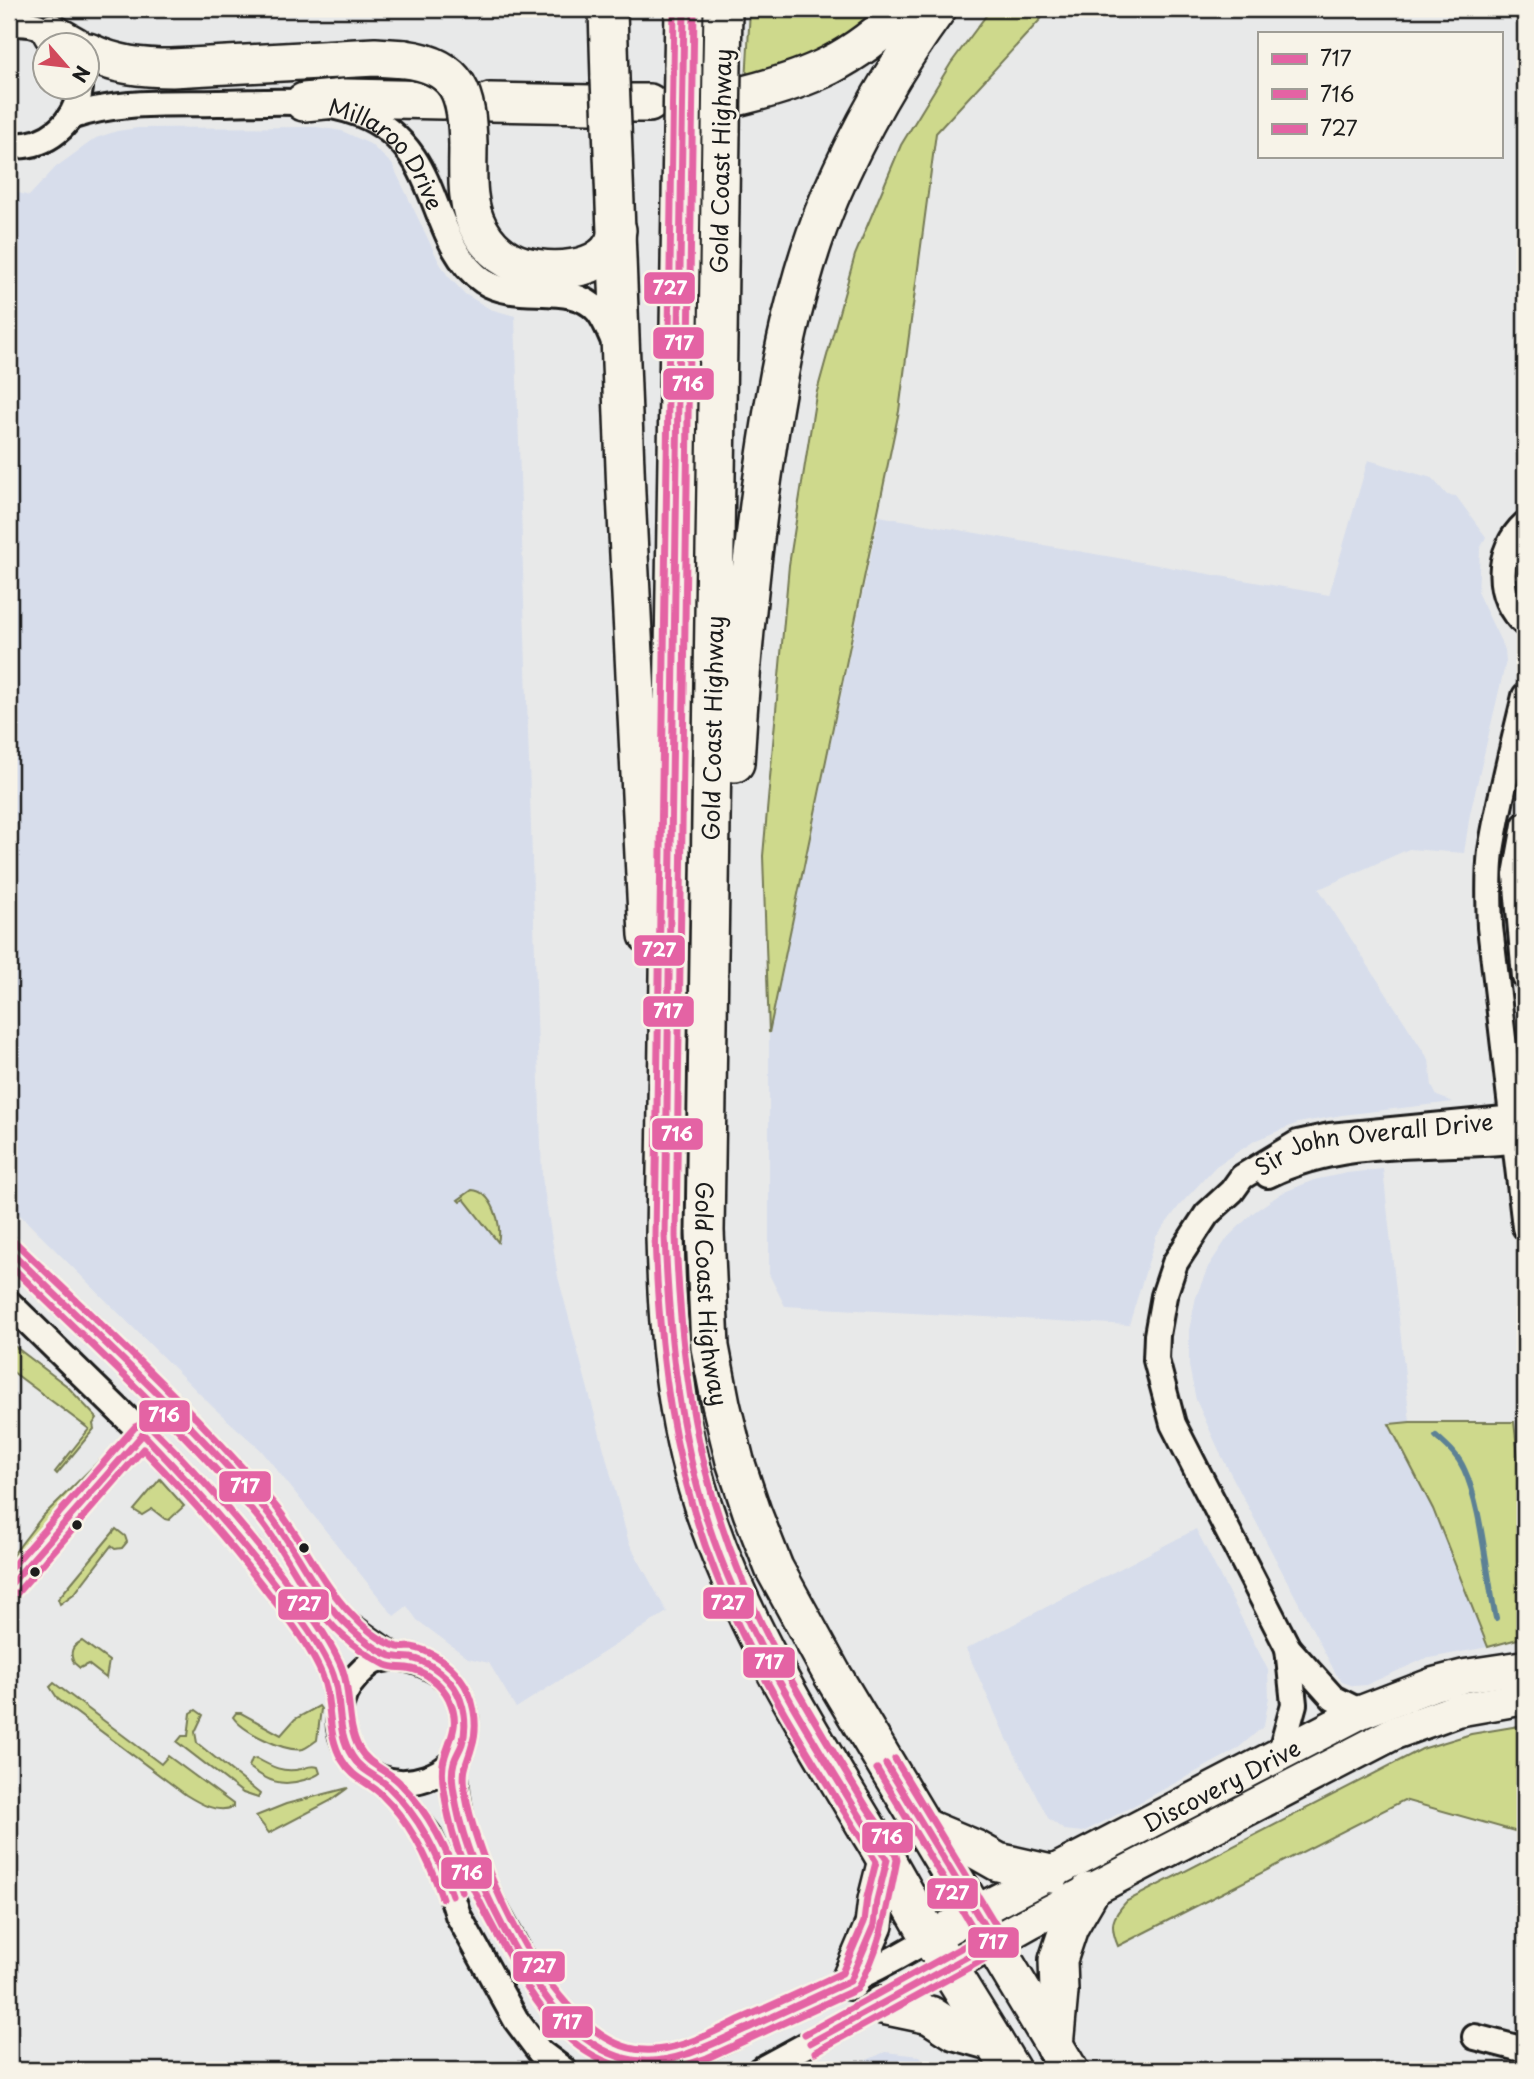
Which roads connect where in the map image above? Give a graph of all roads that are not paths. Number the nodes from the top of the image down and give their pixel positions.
1 (608, 9) edge
2 (684, 9) edge
3 (723, 9) edge
4 (905, 9) edge
5 (937, 9) edge
6 (9, 24) edge
7 (48, 32) edge
8 (102, 57) edge
9 (740, 96) dead end
10 (443, 100) dead end
11 (78, 102) edge
12 (304, 102) junction
13 (490, 102) dead end
14 (637, 107) junction
15 (71, 117) junction
16 (9, 145) edge
17 (617, 230) junction
18 (622, 357) junction
19 (1525, 524) edge
20 (1523, 627) edge
21 (1525, 696) edge
22 (1525, 825) edge
23 (710, 930) junction
24 (669, 977) junction
25 (1525, 977) edge
26 (1520, 1129) edge
27 (1525, 1227) edge
28 (9, 1250) edge
29 (9, 1303) edge
30 (169, 1404) junction
31 (143, 1434) junction
32 (1288, 1648) junction
33 (394, 1657) junction
34 (1525, 1667) edge
35 (1525, 1698) edge
36 (340, 1707) junction
37 (1361, 1712) junction
38 (1280, 1755) junction
39 (454, 1761) junction
40 (382, 1780) junction
41 (925, 1828) junction
42 (887, 1860) junction
43 (1051, 1874) junction
44 (1090, 1891) junction
45 (984, 1928) junction
46 (939, 1953) junction
47 (850, 1981) junction
48 (882, 2005) junction
49 (1475, 2037) dead end
50 (1525, 2050) edge
51 (1003, 2056) edge
52 (1062, 2058) edge
53 (564, 2070) edge
54 (760, 2070) edge

1 - 14 highway
2 - 14 highway, Gold Coast Highway, bridge
3 - 23 highway, Gold Coast Highway, bridge
4 - 9 highway
5 - 23 highway
6 - 7 street
8 - 17 highway, bridge
10 - 12 highway
11 - 15 street
12 - 15 street, Millaroo Drive
12 - 18 street, Millaroo Drive
13 - 14 highway
14 - 17 highway
14 - 24 highway, Gold Coast Highway
15 - 16 street
17 - 18 highway
18 - 24 highway
19 - 20 street
21 - 26 street
22 - 25 street
23 - 41 highway, Gold Coast Highway
24 - 42 highway, Gold Coast Highway
26 - 27 street
26 - 32 street, Sir John Overall Drive
28 - 30 street
29 - 31 street
30 - 31 street
30 - 33 street
31 - 36 street
32 - 37 street, Sir John Overall Drive
32 - 38 street, Sir John Overall Drive
33 - 36 street
33 - 39 street
34 - 37 main road, Discovery Drive
35 - 44 main road, Discovery Drive
36 - 40 street
37 - 38 main road, Discovery Drive
38 - 43 main road, Discovery Drive
39 - 40 street
39 - 47 street
40 - 53 street
41 - 43 highway
41 - 45 highway, Gold Coast Highway
42 - 46 highway, Gold Coast Highway
42 - 47 highway
43 - 45 main road, Discovery Drive
44 - 45 main road, Discovery Drive
44 - 52 highway
45 - 46 main road
45 - 52 highway, Gold Coast Highway
46 - 47 street
46 - 48 street
46 - 51 highway, Gold Coast Highway
48 - 51 highway
48 - 54 street
49 - 50 street

